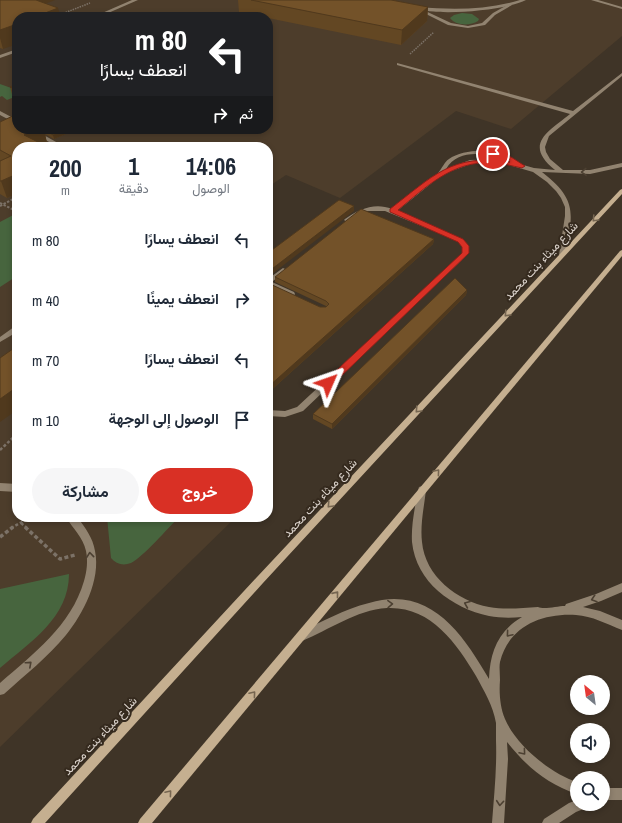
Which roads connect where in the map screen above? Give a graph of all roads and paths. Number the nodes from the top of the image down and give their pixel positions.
1 (136, 0) edge
2 (524, 0) edge
3 (593, 0) edge
4 (90, 3) dead end
5 (510, 5) junction
6 (622, 8) edge
7 (66, 12) edge
8 (107, 12) edge
9 (445, 22) junction
10 (12, 52) edge
11 (9, 53) junction
12 (12, 53) edge
13 (0, 57) edge
14 (399, 64) joint
15 (622, 74) edge
16 (0, 113) edge
17 (573, 113) junction
18 (12, 119) edge
19 (38, 134) edge
20 (53, 142) edge
21 (622, 165) edge
22 (522, 166) junction
23 (534, 170) junction
24 (562, 172) junction
25 (441, 173) junction
26 (622, 191) edge
27 (12, 200) edge
28 (0, 203) edge
29 (3, 205) junction
30 (0, 206) edge
31 (12, 209) edge
32 (393, 211) junction
33 (342, 225) edge
34 (622, 252) edge
35 (562, 256) junction
36 (286, 268) edge
37 (273, 278) edge
38 (273, 284) edge
39 (302, 299) edge
40 (12, 332) edge
41 (0, 340) edge
42 (273, 413) edge
43 (12, 439) edge
44 (0, 450) edge
45 (0, 487) edge
46 (12, 488) edge
47 (422, 490) junction
48 (76, 522) edge
49 (21, 523) joint
50 (0, 537) edge
51 (91, 552) junction
52 (622, 587) edge
53 (564, 609) junction
54 (547, 611) junction
55 (622, 625) edge
56 (302, 636) junction
57 (0, 690) edge
58 (495, 698) junction
59 (501, 722) junction
60 (570, 785) edge
61 (622, 794) edge
62 (610, 795) edge
63 (570, 809) edge
64 (37, 823) edge
65 (144, 823) edge
66 (498, 823) edge
67 (548, 823) edge

1 - 8 street
2 - 5 street
3 - 6 street
4 - 7 path
5 - 9 street
5 - 9 street
9 - 14 path
10 - 11 street
11 - 12 street
11 - 13 street
14 - 17 street
15 - 17 street
16 - 18 street
17 - 24 street
19 - 20 street
21 -> 24 street
22 - 23 street
22 - 25 street
22 - 25 street
23 - 24 street
23 - 35 street
25 - 32 street
26 -> 35 main road, شارع ميثاء بنت محمد
27 - 29 path
28 - 29 path
29 - 30 path
29 - 31 path
32 - 33 street
32 - 42 street
47 -> 34 main road
35 -> 64 main road, شارع ميثاء بنت محمد
36 - 37 street
38 - 39 street
40 - 41 street
43 - 44 path
45 - 46 street
54 -> 47 street
56 -> 47 main road
48 - 51 street
49 - 50 path
49 - 51 path
57 -> 51 street
52 -> 53 street
53 - 54 street
53 - 55 street
54 -> 58 street
56 -> 58 street
65 -> 56 main road
58 - 59 street
59 -> 60 street
59 -> 66 street
61 - 62 street
63 - 67 street

